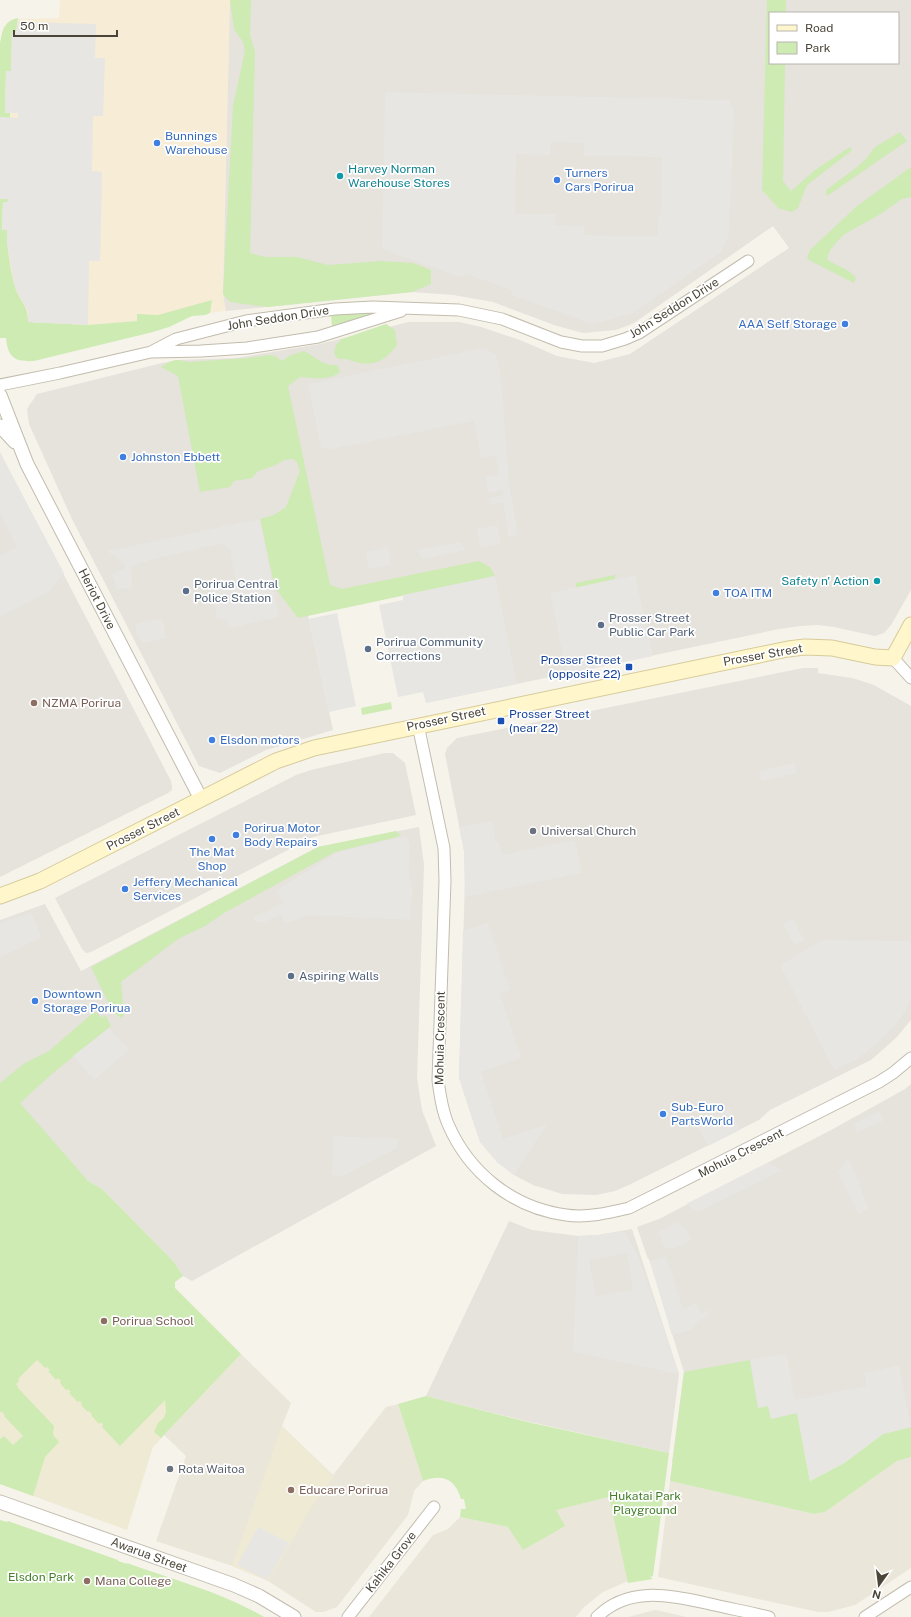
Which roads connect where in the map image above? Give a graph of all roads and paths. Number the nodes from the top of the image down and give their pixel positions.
1 (748, 260) dead end
2 (410, 308) junction
3 (151, 352) junction
4 (0, 385) edge
5 (0, 395) edge
6 (0, 426) edge
7 (19, 446) junction
8 (911, 625) edge
9 (893, 658) junction
10 (911, 678) edge
11 (418, 725) junction
12 (201, 799) junction
13 (0, 896) edge
14 (911, 1058) edge
15 (0, 1502) edge
16 (434, 1507) dead end
17 (911, 1587) edge
18 (294, 1617) edge
19 (348, 1617) edge
20 (597, 1617) edge
21 (769, 1617) edge
22 (865, 1617) edge

1 - 2 street, John Seddon Drive
2 - 3 street, John Seddon Drive
2 - 3 street, John Seddon Drive
3 - 4 street, John Seddon Drive
5 - 7 street, Heriot Drive
6 - 7 street
7 - 12 street, Heriot Drive
8 - 9 main road
9 - 10 street
9 - 11 main road, Prosser Street
11 - 12 main road, Prosser Street
11 - 14 street, Mohuia Crescent
12 - 13 main road, Prosser Street
15 - 18 street, Awarua Street
16 - 19 street, Kahika Grove
17 - 22 street
20 - 21 street

